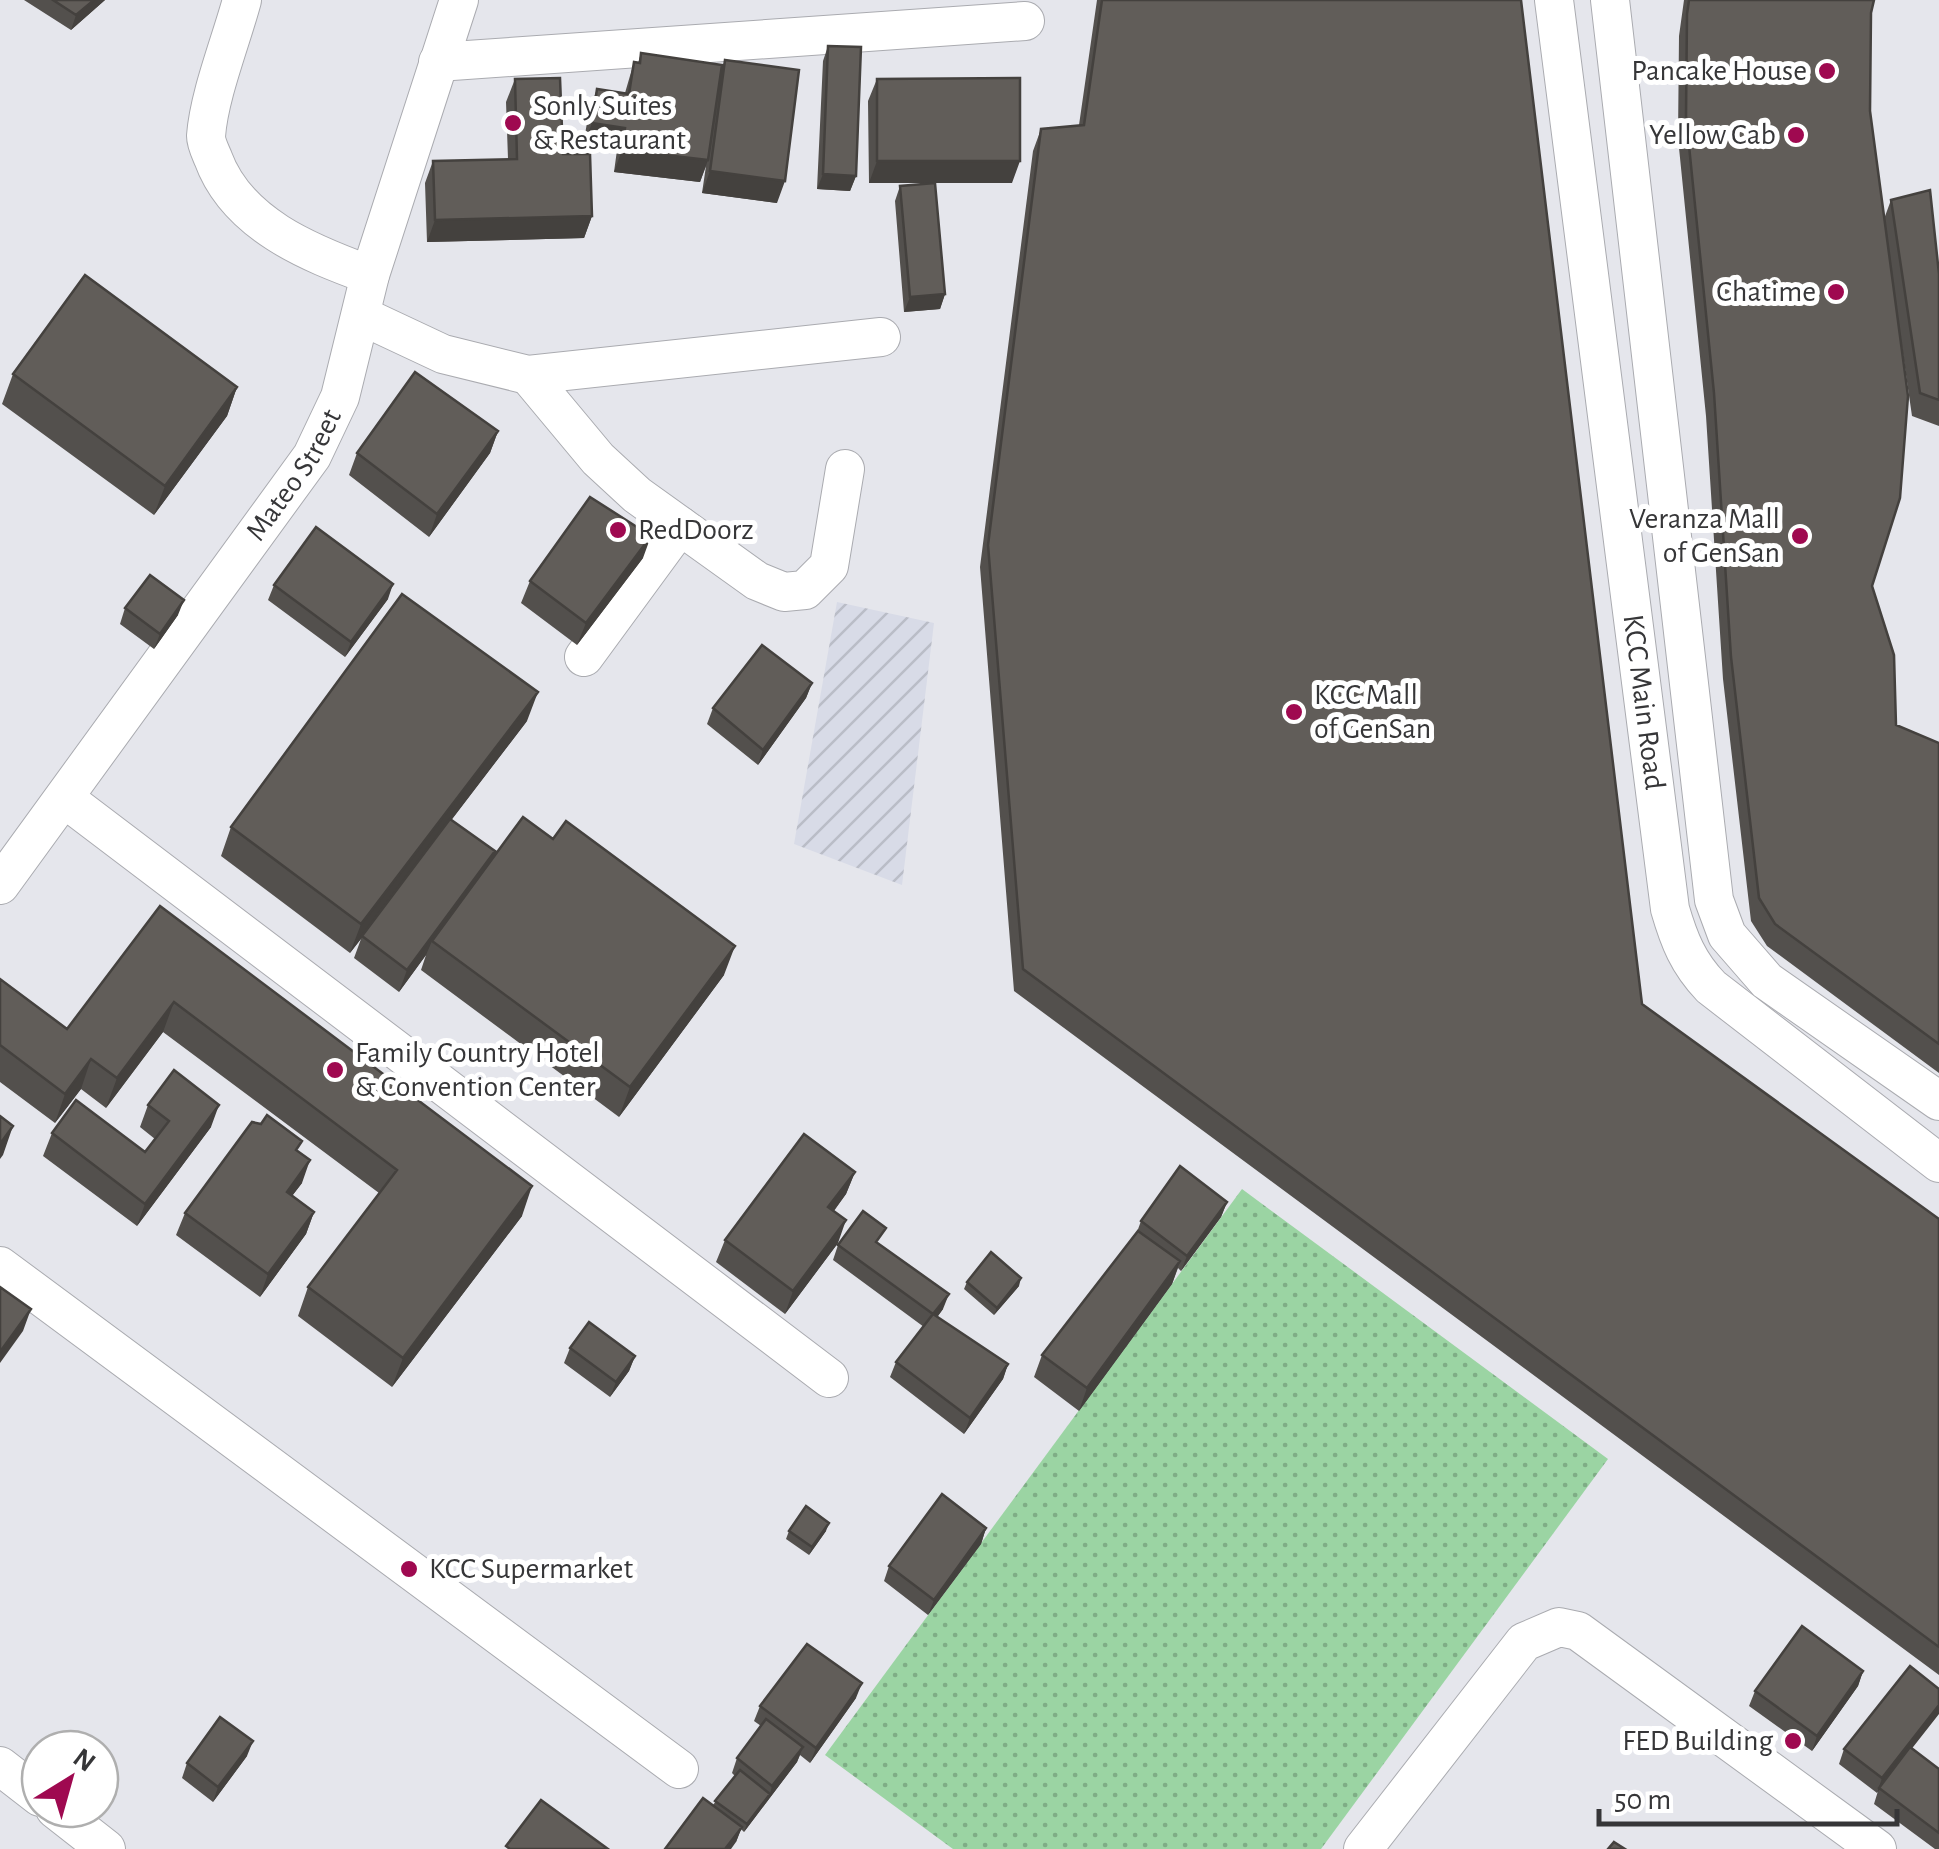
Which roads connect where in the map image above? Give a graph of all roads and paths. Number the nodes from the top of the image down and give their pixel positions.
1 (242, 0) edge
2 (460, 0) edge
3 (1554, 0) edge
4 (1612, 18) edge
5 (1025, 21) dead end
6 (1560, 43) junction
7 (438, 62) junction
8 (370, 276) junction
9 (362, 316) junction
10 (881, 337) dead end
11 (528, 374) junction
12 (845, 469) dead end
13 (680, 526) junction
14 (584, 658) dead end
15 (64, 798) junction
16 (0, 884) edge
17 (1939, 1101) edge
18 (1939, 1163) edge
19 (0, 1266) edge
20 (829, 1378) dead end
21 (0, 1766) edge
22 (679, 1770) dead end
23 (20, 1782) edge
24 (80, 1829) edge
25 (1830, 1836) edge
26 (106, 1849) edge
27 (1362, 1849) edge
28 (1877, 1849) edge

1 - 8 street
2 - 7 street, Mateo Street
3 - 6 street, KCC Main Road
4 - 6 street
4 - 17 street, KCC Main Road
5 - 7 street
6 - 18 street, KCC Main Road
7 - 8 street, Mateo Street
8 - 9 street, Mateo Street
9 - 11 street
9 - 15 street, Mateo Street
10 - 11 street
11 - 13 street
12 - 13 street
13 - 14 street
15 - 16 street, Mateo Street
15 - 20 street
19 - 22 street
21 - 23 street
24 - 26 street
25 - 27 street
25 - 28 street

